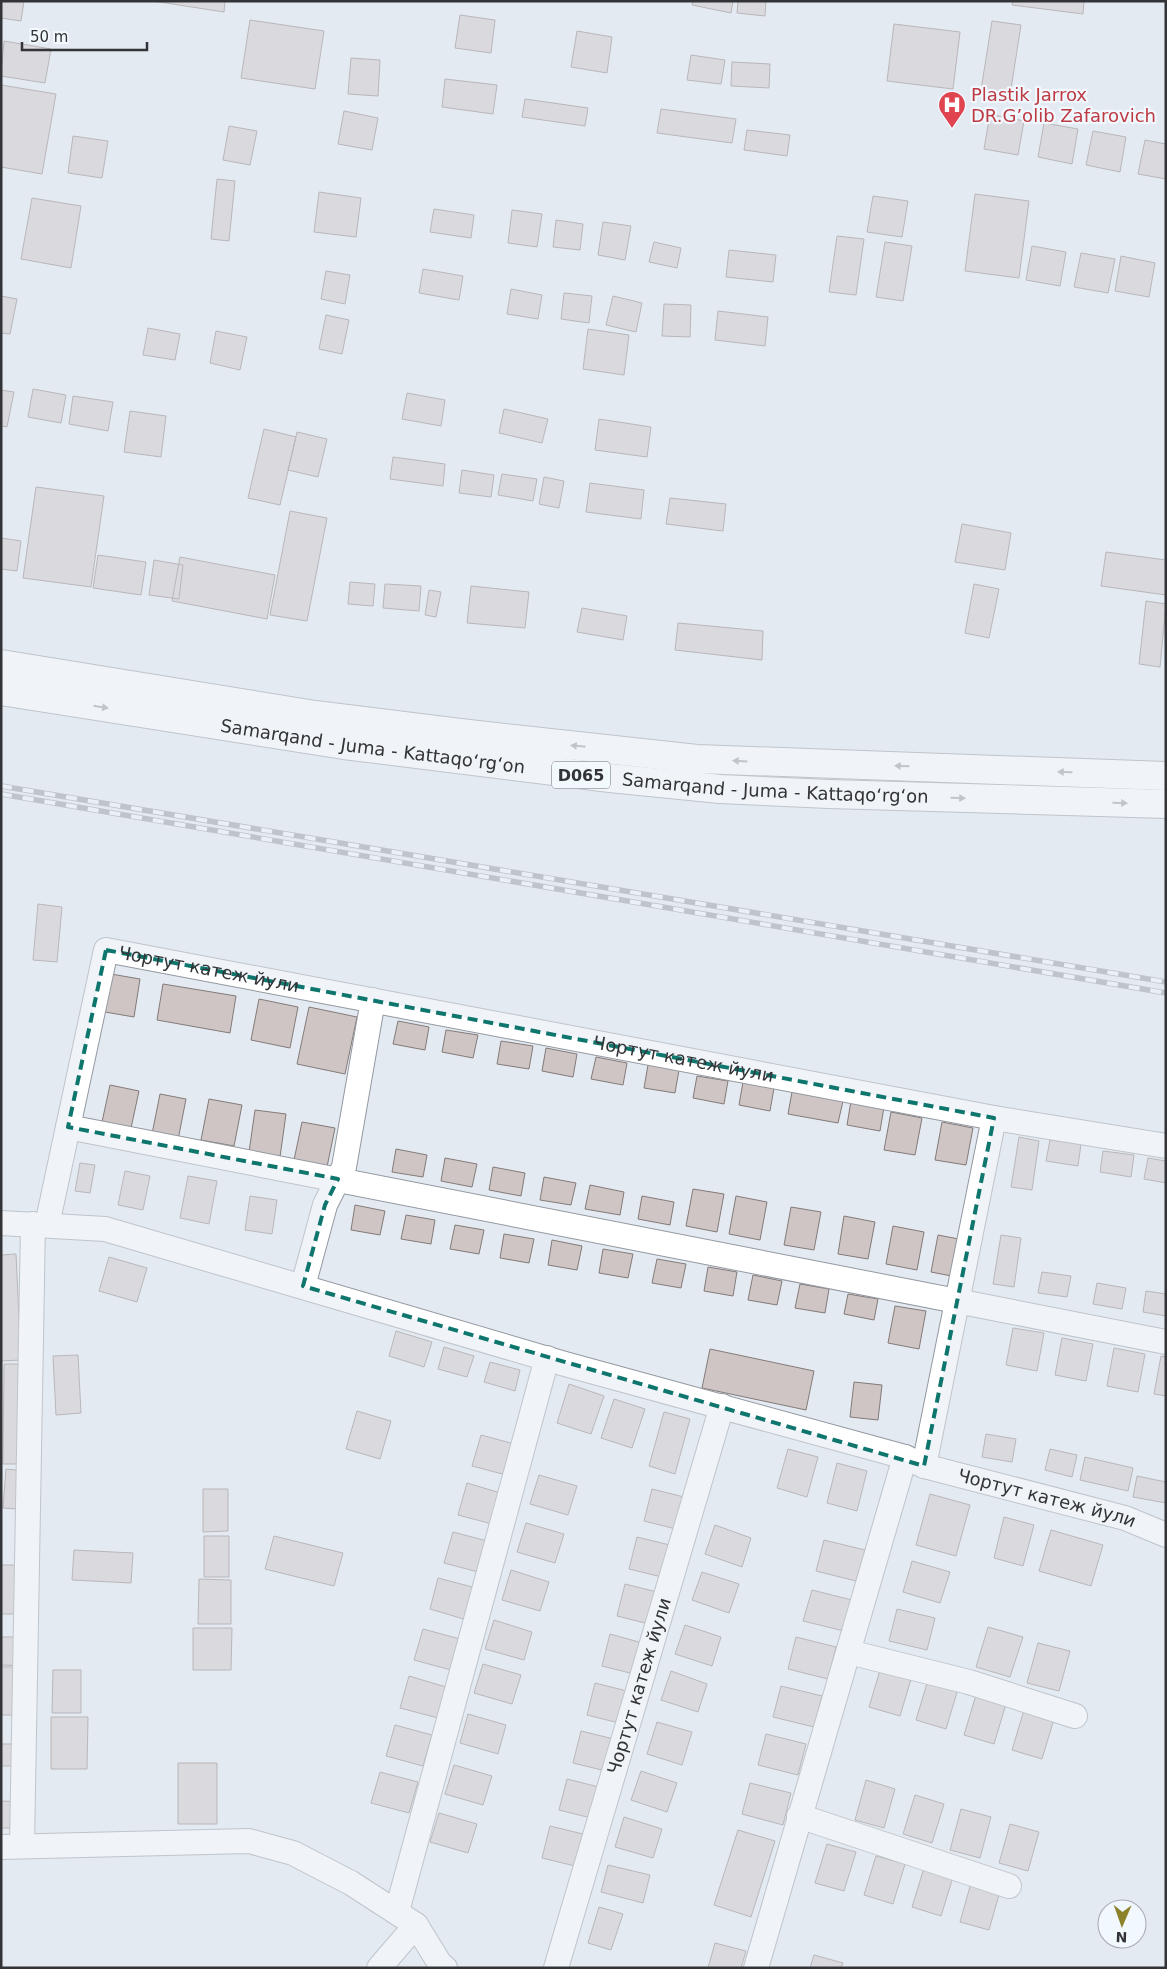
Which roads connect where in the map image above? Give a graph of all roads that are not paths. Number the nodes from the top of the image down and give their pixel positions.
1 (1, 664) edge
2 (76, 690) junction
3 (1, 691) edge
4 (1166, 776) edge
5 (1166, 804) edge
6 (373, 1000) junction
7 (994, 1118) junction
8 (68, 1127) junction
9 (1166, 1146) edge
10 (338, 1180) junction
11 (1, 1223) edge
12 (40, 1224) junction
13 (303, 1286) junction
14 (957, 1301) junction
15 (1166, 1342) edge
16 (547, 1358) junction
17 (722, 1406) junction
18 (915, 1461) junction
19 (1166, 1535) edge
20 (849, 1652) junction
21 (1075, 1716) dead end
22 (799, 1816) junction
23 (12, 1847) edge
24 (1008, 1886) dead end
25 (395, 1911) junction
26 (416, 1925) junction
27 (379, 1968) edge
28 (445, 1968) edge
29 (556, 1968) edge
30 (756, 1968) edge

1 - 2 main road, Samarqand - Juma - Kattaqo‘rg‘on / D065
2 - 3 main road, Samarqand - Juma - Kattaqo‘rg‘on / D065
4 -> 2 main road, Samarqand - Juma - Kattaqo‘rg‘on / D065
2 -> 5 main road, Samarqand - Juma - Kattaqo‘rg‘on / D065
6 - 7 street, Чортут катеж йули
6 - 8 street, Чортут катеж йули
6 - 10 street
7 - 9 street, Чортут катеж йули
7 - 14 street
8 - 10 street
8 - 12 street, Чортут катеж йули
10 - 13 street
10 - 14 street
11 - 12 street
12 - 13 street, Чортут катеж йули
12 - 23 street
13 - 16 street, Чортут катеж йули
14 - 15 street
14 - 18 street
16 - 17 street, Чортут катеж йули
16 - 25 street
17 - 18 street, Чортут катеж йули
17 - 29 street, Чортут катеж йули
18 - 19 street, Чортут катеж йули
18 - 20 street
20 - 21 street
20 - 22 street
22 - 24 street
22 - 30 street
23 - 25 street
25 - 26 street
26 - 27 street
26 - 28 street

